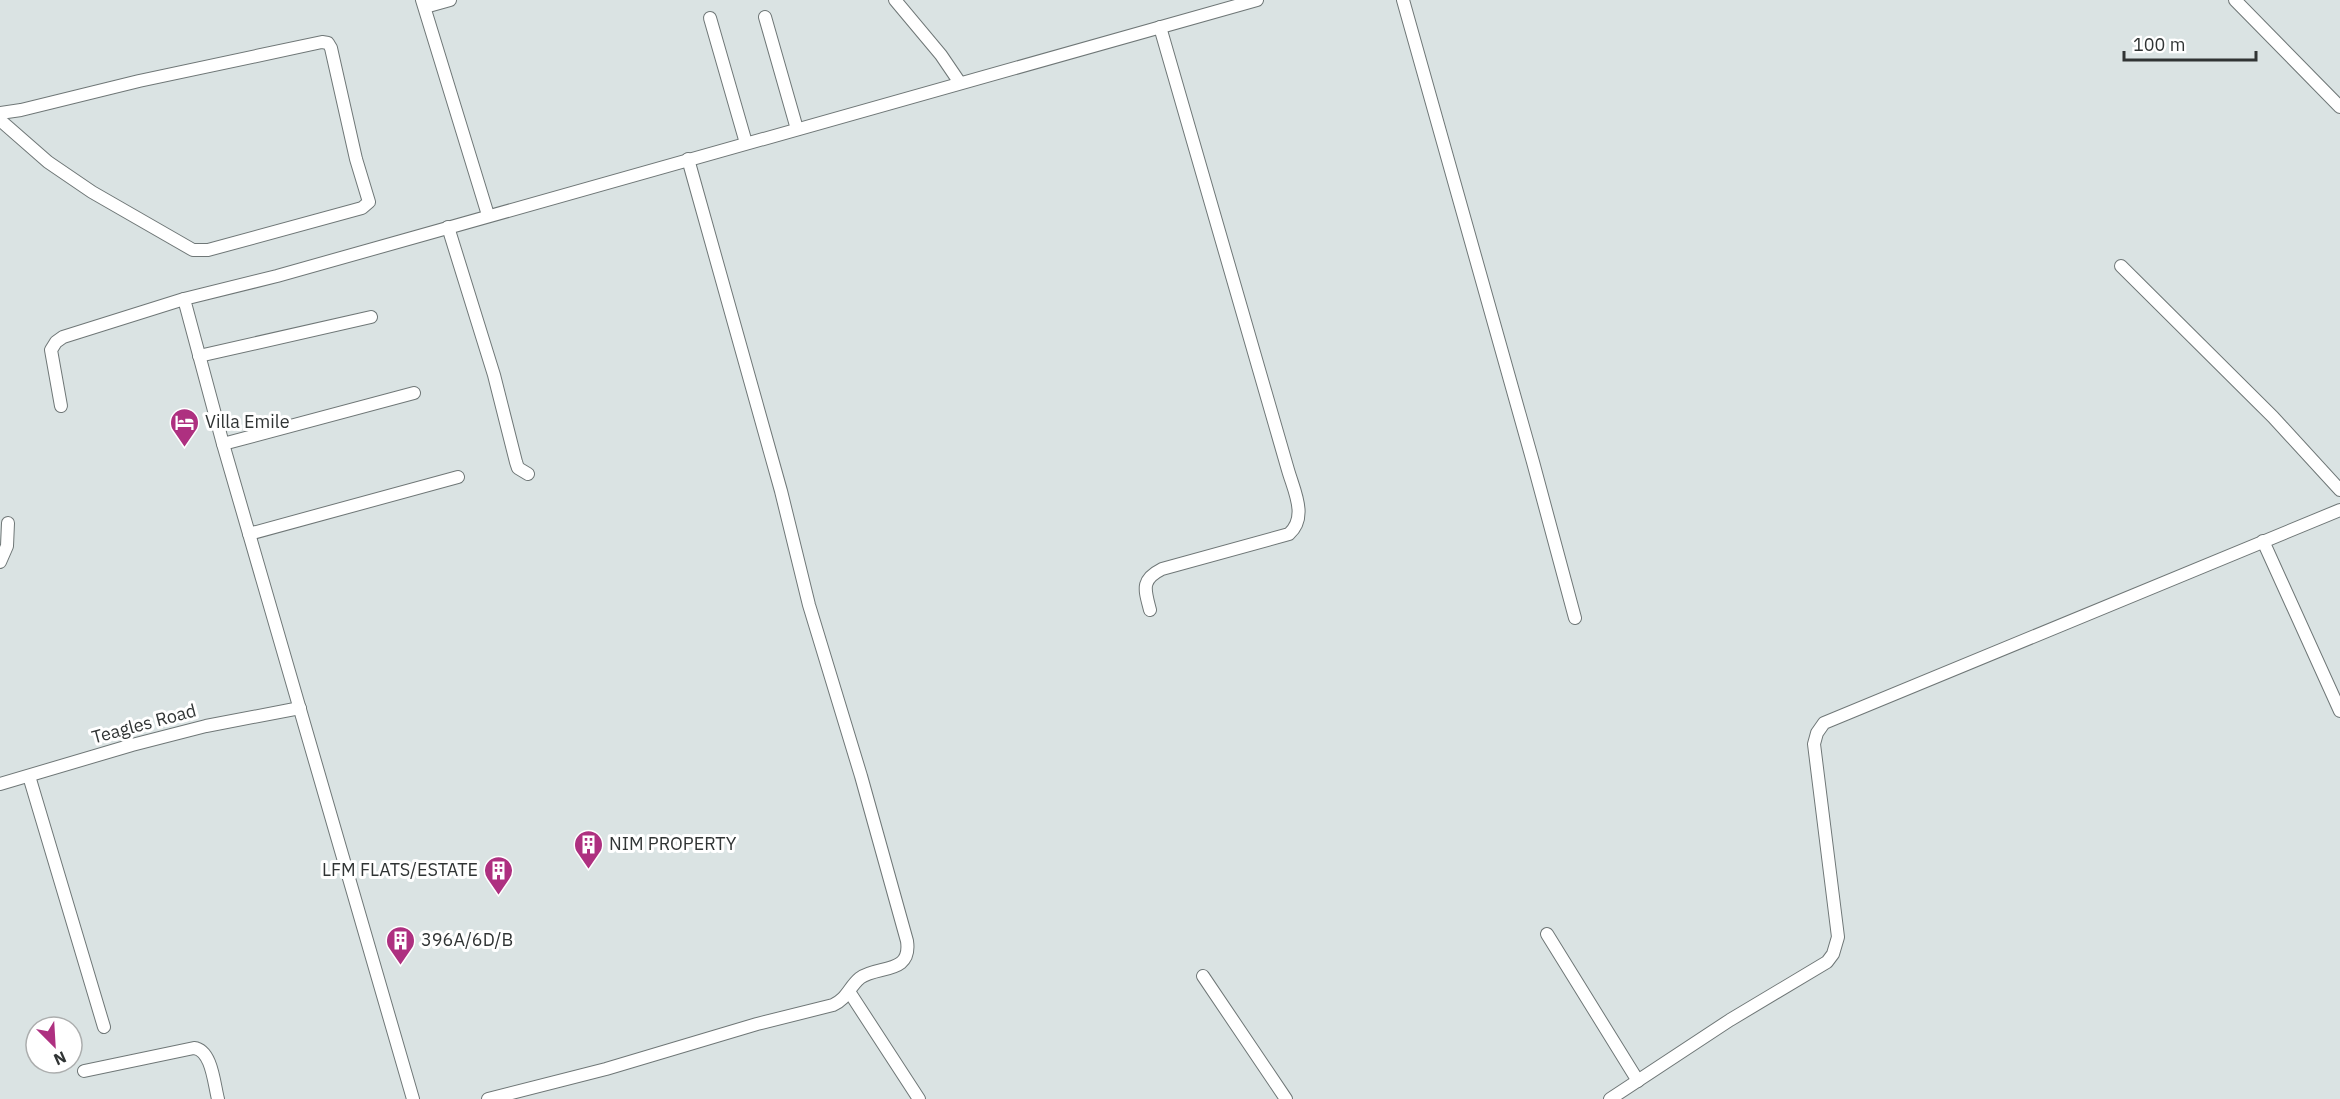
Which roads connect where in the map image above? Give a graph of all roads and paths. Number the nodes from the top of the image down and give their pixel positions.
1 (450, 0) edge
2 (894, 0) edge
3 (1257, 0) edge
4 (1403, 0) edge
5 (2235, 0) edge
6 (423, 4) edge
7 (765, 17) dead end
8 (710, 18) dead end
9 (1160, 27) junction
10 (960, 83) junction
11 (2340, 106) edge
12 (0, 113) edge
13 (0, 120) edge
14 (797, 129) junction
15 (746, 143) junction
16 (688, 159) junction
17 (488, 215) junction
18 (448, 227) junction
19 (2121, 266) dead end
20 (184, 299) junction
21 (371, 317) dead end
22 (199, 356) junction
23 (414, 393) dead end
24 (61, 406) dead end
25 (223, 444) junction
26 (528, 474) dead end
27 (458, 477) dead end
28 (2340, 490) edge
29 (2340, 510) edge
30 (8, 523) dead end
31 (249, 534) junction
32 (2263, 541) junction
33 (0, 562) edge
34 (1150, 610) dead end
35 (1575, 618) dead end
36 (300, 708) junction
37 (2340, 711) edge
38 (30, 776) junction
39 (0, 784) edge
40 (1547, 934) dead end
41 (1203, 976) dead end
42 (850, 993) junction
43 (104, 1027) dead end
44 (84, 1071) dead end
45 (1638, 1081) junction
46 (218, 1099) edge
47 (412, 1099) edge
48 (488, 1099) edge
49 (919, 1099) edge
50 (1286, 1099) edge
51 (1610, 1099) edge

1 - 6 street
2 - 10 street
3 - 9 street
4 - 35 street
5 - 11 street
6 - 17 street
7 - 14 street
8 - 15 street
9 - 10 street
9 - 34 street
10 - 14 street
12 - 13 street
14 - 15 street
15 - 16 street
16 - 17 street
16 - 42 street
17 - 18 street
18 - 20 street
18 - 26 street
19 - 28 street
20 - 22 street
20 - 24 street
21 - 22 street
22 - 25 street
23 - 25 street
25 - 31 street
27 - 31 street
29 - 32 street
30 - 33 street
31 - 36 street
32 - 37 street
32 - 45 street
36 - 38 street, Teagles Road
36 - 47 street
38 - 39 street, Teagles Road
38 - 43 street
40 - 45 street
41 - 50 street
42 - 48 street
42 - 49 street
44 - 46 street
45 - 51 street

